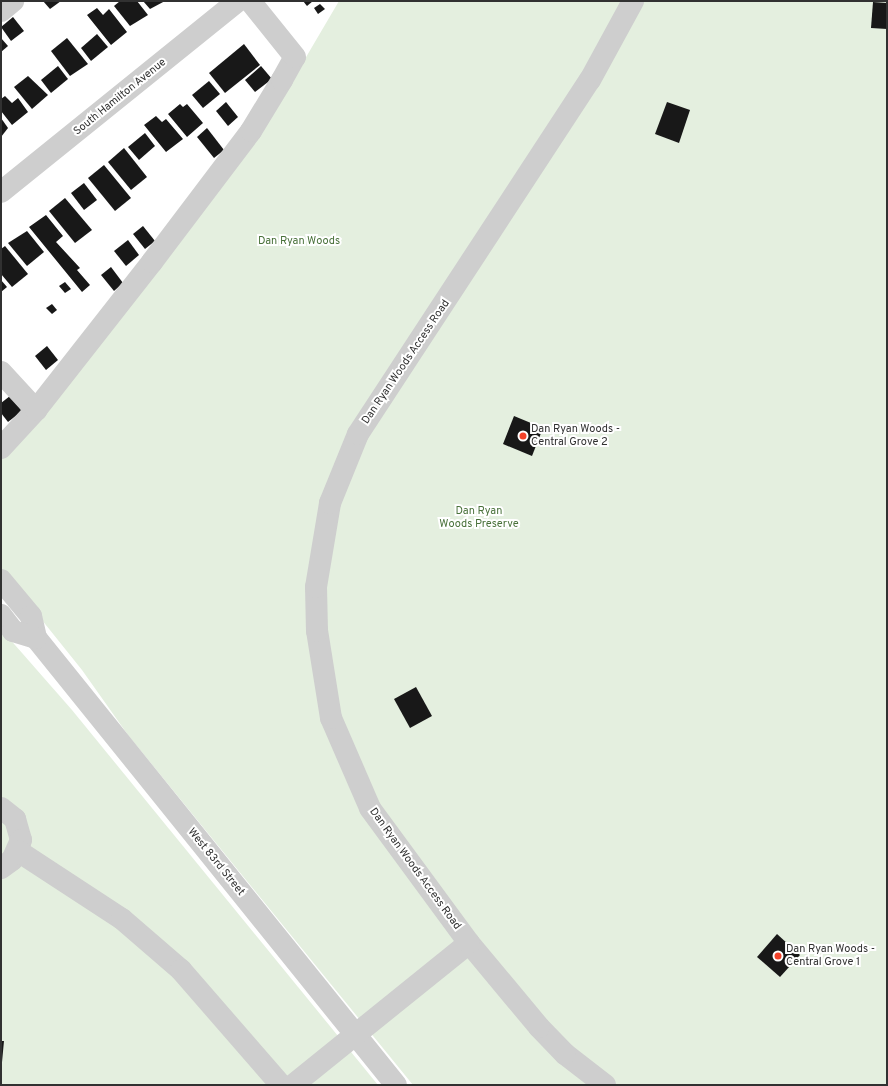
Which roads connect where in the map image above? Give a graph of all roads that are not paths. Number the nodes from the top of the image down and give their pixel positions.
1 (13, 1) edge
2 (238, 1) edge
3 (250, 1) edge
4 (633, 1) edge
5 (1, 11) edge
6 (1, 192) edge
7 (1, 372) edge
8 (36, 410) junction
9 (1, 448) edge
10 (1, 580) edge
11 (1, 615) edge
12 (36, 638) junction
13 (1, 808) edge
14 (18, 851) junction
15 (1, 868) edge
16 (469, 943) junction
17 (355, 1034) junction
18 (281, 1085) edge
19 (293, 1085) edge
20 (396, 1085) edge
21 (605, 1085) edge

1 - 5 street
2 - 6 street, South Hamilton Avenue
3 - 8 street
4 - 16 street, Dan Ryan Woods Access Road
7 - 8 street
8 - 9 street
10 - 12 street, West 83rd Street
11 - 12 street
12 - 17 street, West 83rd Street
13 - 14 street
14 - 15 street
14 - 18 street
16 - 17 street
16 - 21 street, Dan Ryan Woods Access Road
17 - 19 street
17 - 20 street, West 83rd Street

